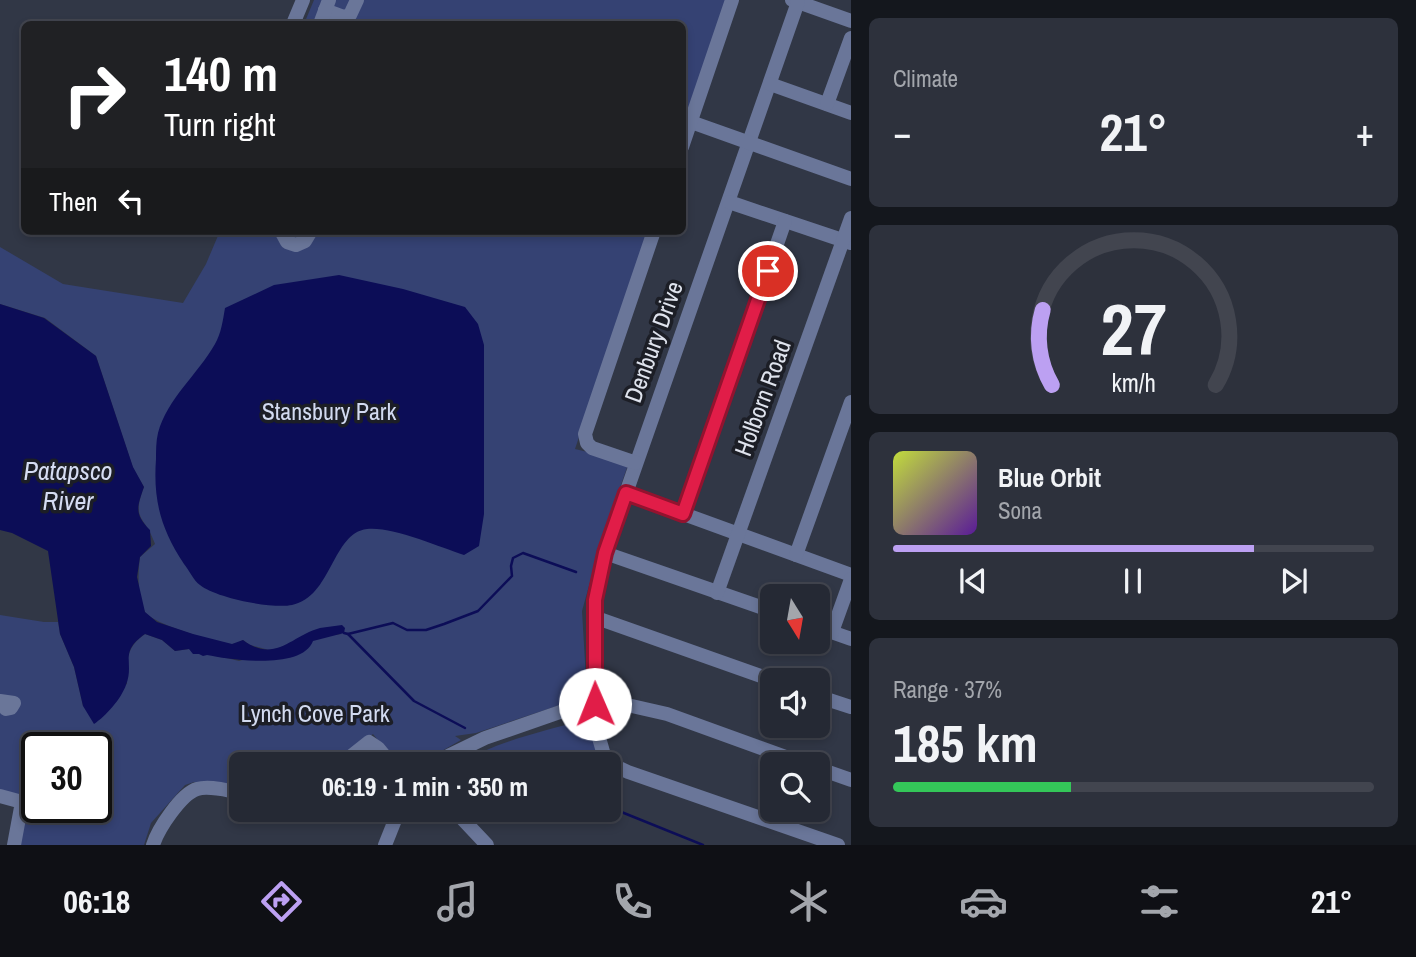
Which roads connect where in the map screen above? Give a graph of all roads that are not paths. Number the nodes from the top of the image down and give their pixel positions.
1 (303, 0) edge
2 (357, 0) edge
3 (732, 0) edge
4 (795, 1) edge
5 (325, 12) edge
6 (294, 21) edge
7 (851, 22) edge
8 (851, 38) edge
9 (770, 84) junction
10 (827, 104) junction
11 (851, 113) edge
12 (691, 122) junction
13 (686, 136) edge
14 (750, 142) junction
15 (851, 179) edge
16 (729, 202) junction
17 (851, 218) edge
18 (785, 221) junction
19 (283, 235) edge
20 (309, 235) edge
21 (653, 235) edge
22 (847, 242) edge
23 (851, 402) edge
24 (636, 463) junction
25 (626, 493) junction
26 (683, 514) junction
27 (738, 534) junction
28 (605, 553) junction
29 (796, 555) junction
30 (851, 577) edge
31 (717, 593) junction
32 (760, 607) edge
33 (594, 617) junction
34 (832, 632) joint
35 (851, 639) edge
36 (760, 676) edge
37 (830, 700) edge
38 (595, 704) junction
39 (851, 707) edge
40 (356, 752) edge
41 (382, 752) edge
42 (459, 752) edge
43 (773, 752) edge
44 (830, 773) edge
45 (851, 780) edge
46 (229, 791) edge
47 (0, 796) edge
48 (394, 822) edge
49 (462, 822) edge
50 (473, 838) edge
51 (14, 845) edge
52 (153, 845) edge
53 (385, 845) edge
54 (487, 845) edge
55 (838, 845) edge

1 - 6 street
2 - 5 street
3 - 12 street
4 - 7 street
4 - 9 street, Denbury Drive
8 - 10 street
9 - 10 street
9 - 14 street, Denbury Drive
10 - 11 street
12 - 13 street
12 - 14 street
14 - 15 street
14 - 16 street, Denbury Drive
16 - 18 street
16 - 24 street, Denbury Drive
17 - 22 street, Holborn Road
18 - 22 street
18 - 26 street
19 - 20 street
21 - 24 street
22 - 27 street, Holborn Road
23 - 29 street
24 - 25 street, Denbury Drive
25 - 26 street
25 - 28 street, Denbury Drive
26 - 27 street
27 - 29 street
27 - 31 street, Holborn Road
28 - 31 street
28 - 33 street, Denbury Drive
29 - 30 street
30 - 34 street
31 - 32 street
33 - 36 street
33 - 38 street, Denbury Drive
34 - 35 street
37 - 39 street
38 - 42 street
38 - 43 street
38 - 55 street, Denbury Drive
40 - 41 street
44 - 45 street
46 - 52 street
47 - 51 street
48 - 53 street
49 - 50 street
50 - 54 street

